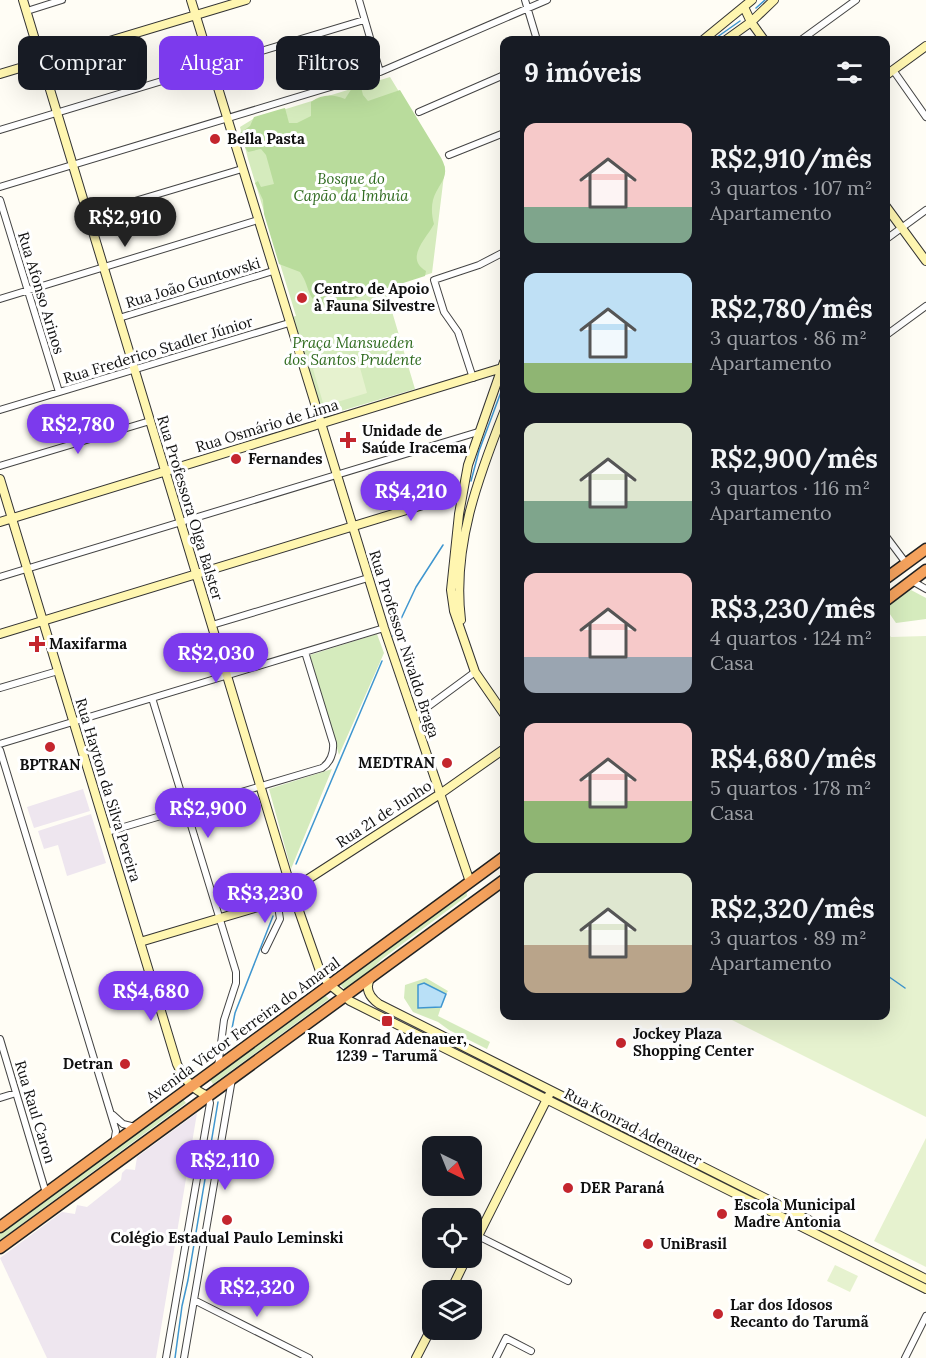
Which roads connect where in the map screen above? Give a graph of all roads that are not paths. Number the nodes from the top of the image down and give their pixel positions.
1 (23, 0) edge
2 (62, 0) edge
3 (191, 0) edge
4 (246, 0) edge
5 (359, 0) edge
6 (525, 0) edge
7 (547, 0) edge
8 (752, 0) edge
9 (774, 0) edge
10 (856, 0) edge
11 (742, 4) edge
12 (528, 8) junction
13 (27, 10) junction
14 (196, 15) junction
15 (364, 20) junction
16 (751, 22) junction
17 (34, 36) edge
18 (127, 36) edge
19 (202, 36) edge
20 (369, 36) edge
21 (536, 36) edge
22 (707, 36) edge
23 (732, 36) edge
24 (761, 36) edge
25 (806, 36) edge
26 (926, 46) edge
27 (264, 50) edge
28 (18, 69) edge
29 (380, 72) edge
30 (890, 72) edge
31 (0, 74) edge
32 (890, 74) edge
33 (500, 77) edge
34 (159, 82) edge
35 (50, 90) edge
36 (218, 90) edge
37 (320, 90) edge
38 (419, 112) dead end
39 (57, 113) junction
40 (926, 117) edge
41 (227, 118) junction
42 (0, 130) edge
43 (500, 135) edge
44 (449, 155) dead end
45 (73, 165) junction
46 (242, 169) junction
47 (0, 187) edge
48 (0, 200) edge
49 (926, 210) edge
50 (890, 212) edge
51 (88, 215) junction
52 (258, 220) junction
53 (902, 228) junction
54 (890, 236) edge
55 (500, 254) edge
56 (926, 261) edge
57 (104, 267) junction
58 (273, 271) junction
59 (28, 290) junction
60 (0, 299) edge
61 (926, 306) edge
62 (119, 318) junction
63 (289, 322) junction
64 (890, 332) edge
65 (500, 366) edge
66 (135, 369) junction
67 (500, 373) edge
68 (473, 378) junction
69 (495, 386) junction
70 (59, 392) junction
71 (0, 410) edge
72 (150, 421) junction
73 (500, 423) edge
74 (320, 424) junction
75 (478, 432) junction
76 (0, 466) edge
77 (165, 471) junction
78 (336, 475) junction
79 (0, 479) edge
80 (462, 493) junction
81 (12, 518) junction
82 (0, 522) edge
83 (181, 522) junction
84 (352, 526) junction
85 (890, 542) edge
86 (926, 549) edge
87 (906, 563) junction
88 (27, 568) junction
89 (926, 570) edge
90 (196, 574) junction
91 (890, 575) edge
92 (0, 577) edge
93 (368, 578) junction
94 (912, 581) junction
95 (926, 589) edge
96 (890, 597) edge
97 (43, 621) junction
98 (212, 625) junction
99 (384, 628) junction
100 (0, 633) edge
101 (464, 638) junction
102 (305, 652) junction
103 (58, 671) junction
104 (475, 672) junction
105 (227, 676) junction
106 (0, 688) edge
107 (152, 698) junction
108 (500, 708) edge
109 (414, 717) junction
110 (74, 722) junction
111 (0, 744) edge
112 (0, 750) edge
113 (500, 752) edge
114 (260, 786) junction
115 (440, 794) junction
116 (186, 808) junction
117 (107, 832) junction
118 (500, 860) edge
119 (470, 882) junction
120 (500, 883) edge
121 (292, 891) junction
122 (277, 900) junction
123 (463, 910) junction
124 (219, 919) junction
125 (140, 942) junction
126 (266, 950) dead end
127 (371, 977) junction
128 (330, 985) junction
129 (345, 997) junction
130 (0, 1039) edge
131 (218, 1067) junction
132 (232, 1079) junction
133 (192, 1086) junction
134 (551, 1090) junction
135 (16, 1093) junction
136 (208, 1096) junction
137 (0, 1098) edge
138 (547, 1099) junction
139 (111, 1113) junction
140 (136, 1127) junction
141 (114, 1143) junction
142 (46, 1193) junction
143 (0, 1227) edge
144 (482, 1228) edge
145 (482, 1238) edge
146 (0, 1248) edge
147 (926, 1279) edge
148 (568, 1281) dead end
149 (926, 1289) edge
150 (194, 1300) junction
151 (926, 1316) edge
152 (425, 1340) edge
153 (531, 1351) dead end
154 (166, 1358) edge
155 (184, 1358) edge
156 (309, 1358) edge
157 (416, 1358) edge
158 (496, 1358) edge
159 (905, 1358) edge

1 - 13 street, Rua Professora Olga Balster
2 - 13 street
3 - 14 street, Rua Professor Nivaldo Braga
4 - 14 street
5 - 15 street
6 - 12 street
7 - 12 street
8 - 11 street
9 - 16 street
10 - 25 street
11 - 16 street
11 - 22 street
12 - 21 street
12 - 29 street
13 - 17 street, Rua Professora Olga Balster
14 - 18 street
14 - 19 street, Rua Professor Nivaldo Braga
15 - 20 street
15 - 27 street
16 - 23 street
16 - 24 street
26 - 30 street
28 - 31 street
32 - 40 street
33 - 38 street
34 - 39 street
35 - 39 street, Rua Professora Olga Balster
36 - 41 street, Rua Professor Nivaldo Braga
37 - 41 street
39 - 42 street
39 - 45 street, Rua Professora Olga Balster
41 - 45 street
41 - 46 street, Rua Professor Nivaldo Braga
43 - 44 street
45 - 47 street
45 - 51 street, Rua Professora Olga Balster
46 - 51 street
46 - 52 street, Rua Professor Nivaldo Braga
48 - 59 street, Rua Afonso Arinos
49 - 53 street
50 - 53 street
51 - 57 street, Rua Professora Olga Balster
52 - 57 street
52 - 58 street, Rua Professor Nivaldo Braga
53 - 54 street
53 - 56 street
55 - 68 street
57 - 59 street
57 - 62 street, Rua Professora Olga Balster
58 - 62 street, Rua João Guntowski
58 - 63 street, Rua Professor Nivaldo Braga
59 - 60 street
59 - 70 street, Rua Afonso Arinos
61 - 64 street
62 - 66 street, Rua Professora Olga Balster
63 - 66 street, Rua Frederico Stadler Júnior
63 - 74 street, Rua Professor Nivaldo Braga
65 - 68 street, Rua Osmário de Lima
66 - 70 street, Rua Frederico Stadler Júnior
66 - 72 street, Rua Professora Olga Balster
67 - 69 street
68 - 69 street
68 - 74 street, Rua Osmário de Lima
69 - 75 street
70 - 71 street, Rua Frederico Stadler Júnior
72 - 76 street
72 - 77 street, Rua Professora Olga Balster
73 - 101 street
74 - 77 street, Rua Osmário de Lima
74 - 78 street, Rua Professor Nivaldo Braga
75 - 78 street
75 - 80 street
77 - 81 street, Rua Osmário de Lima
77 - 83 street, Rua Professora Olga Balster
78 - 83 street
78 - 84 street, Rua Professor Nivaldo Braga
79 - 81 street, Rua Hayton da Silva Pereira
80 - 84 street
80 - 101 street
81 - 82 street, Rua Osmário de Lima
81 - 88 street, Rua Hayton da Silva Pereira
83 - 88 street
83 - 90 street, Rua Professora Olga Balster
84 - 90 street
84 - 93 street, Rua Professor Nivaldo Braga
85 - 87 street
86 - 87 highway
87 - 91 highway
88 - 92 street
88 - 97 street, Rua Hayton da Silva Pereira
89 - 94 highway
90 - 97 street
90 - 98 street, Rua Professora Olga Balster
93 - 98 street
93 - 99 street, Rua Professor Nivaldo Braga
94 - 95 street
94 - 96 highway
97 - 100 street
97 - 103 street, Rua Hayton da Silva Pereira
98 - 105 street, Rua Professora Olga Balster
99 - 102 street
99 - 109 street, Rua Professor Nivaldo Braga
101 - 104 street
102 - 105 street
102 - 114 street
103 - 106 street
103 - 110 street, Rua Hayton da Silva Pereira
104 - 108 street
104 - 109 street
105 - 107 street
105 - 114 street, Rua Professora Olga Balster
107 - 110 street
107 - 116 street
109 - 115 street, Rua Professor Nivaldo Braga
110 - 111 street
110 - 117 street, Rua Hayton da Silva Pereira
112 - 139 street
113 - 115 street, Rua 21 de Junho
114 - 116 street
114 - 121 street, Rua Professora Olga Balster
115 - 119 street, Rua Professor Nivaldo Braga
115 - 121 street, Rua 21 de Junho
116 - 117 street
116 - 124 street
117 - 125 street, Rua Hayton da Silva Pereira
118 - 119 highway, Avenida Victor Ferreira do Amaral
119 - 123 highway
119 - 128 highway, Avenida Victor Ferreira do Amaral
120 - 123 highway
121 - 122 street, Rua 21 de Junho
121 - 128 street, Rua Professora Olga Balster
122 - 124 street, Rua 21 de Junho
122 - 126 street
123 - 127 highway
124 - 125 street, Rua 21 de Junho
124 - 131 street
125 - 133 street, Rua Hayton da Silva Pereira
127 - 129 highway
127 - 134 street, Rua Konrad Adenauer
128 - 129 street, Rua Konrad Adenauer
128 - 131 highway, Avenida Victor Ferreira do Amaral
129 - 132 highway
129 - 138 street, Rua Konrad Adenauer
130 - 135 street, Rua Raul Caron
131 - 133 highway, Avenida Victor Ferreira do Amaral
132 - 136 highway
132 - 150 street
133 - 136 street, Rua Hayton da Silva Pereira
133 - 140 highway, Avenida Victor Ferreira do Amaral
134 - 138 street
134 - 147 street, Rua Konrad Adenauer
135 - 137 street
135 - 142 street, Rua Raul Caron
136 - 146 highway
136 - 154 street
138 - 144 street
138 - 149 street, Rua Konrad Adenauer
139 - 140 street
139 - 141 street
140 - 141 highway, Avenida Victor Ferreira do Amaral
141 - 142 highway, Avenida Victor Ferreira do Amaral
142 - 143 highway, Avenida Victor Ferreira do Amaral
145 - 148 street
150 - 155 street
150 - 156 street
151 - 159 street
152 - 157 street
153 - 158 street

